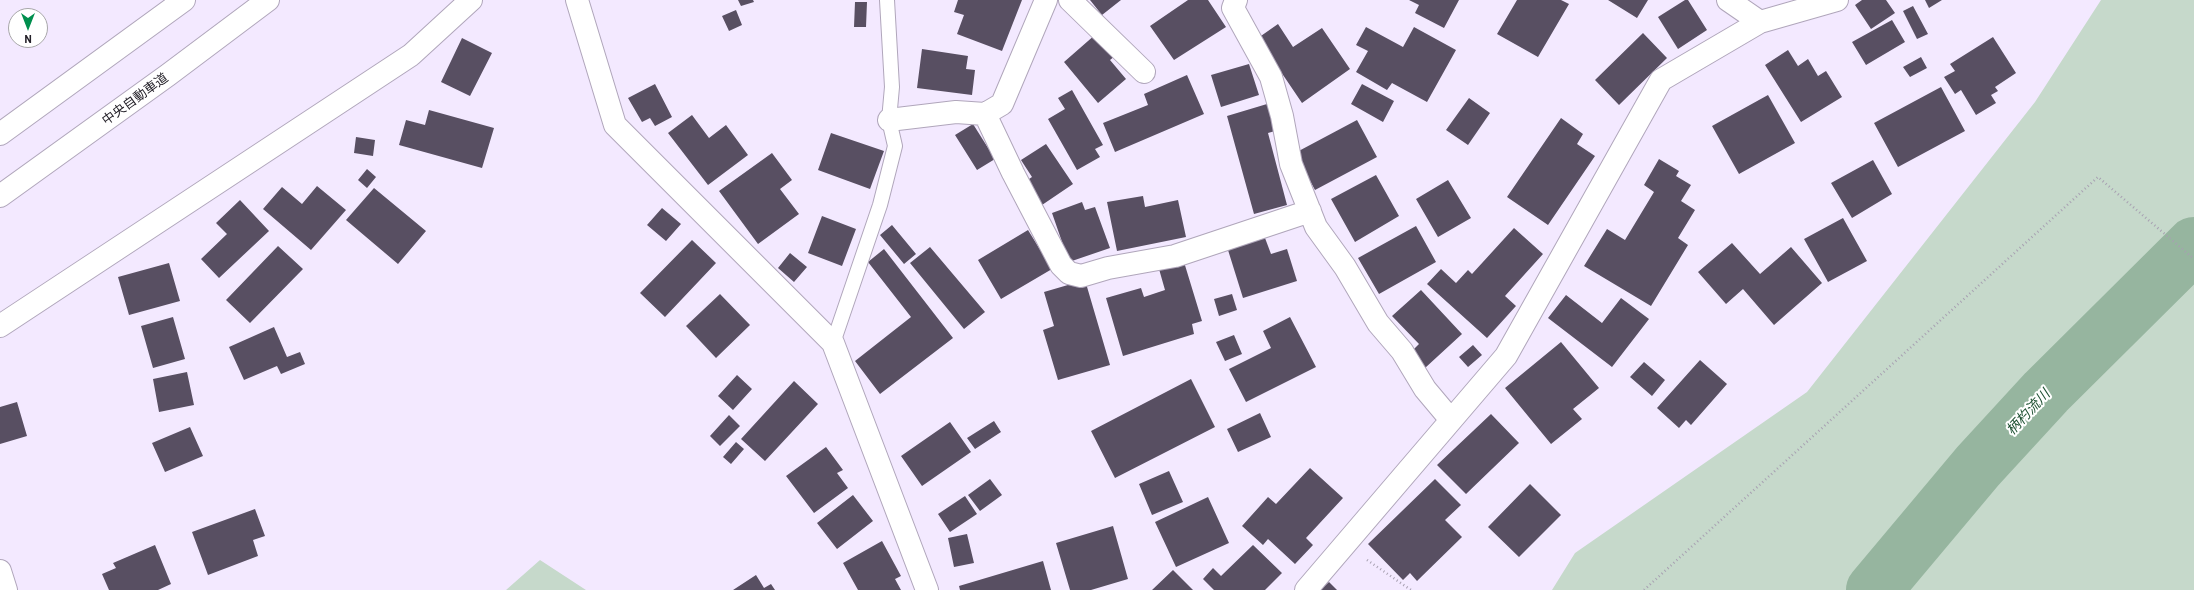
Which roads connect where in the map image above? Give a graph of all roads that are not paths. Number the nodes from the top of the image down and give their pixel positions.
1 (184, 0) edge
2 (268, 0) edge
3 (471, 0) edge
4 (577, 0) edge
5 (886, 0) edge
6 (1046, 0) edge
7 (1070, 0) edge
8 (1236, 0) edge
9 (1728, 0) edge
10 (1837, 0) edge
11 (1760, 22) junction
12 (1144, 72) dead end
13 (985, 114) junction
14 (889, 120) junction
15 (0, 134) edge
16 (0, 196) edge
17 (1310, 211) junction
18 (0, 326) edge
19 (833, 343) junction
20 (1451, 420) junction
21 (0, 571) edge
22 (6, 590) edge
23 (927, 590) edge
24 (1306, 590) edge

1 - 15 main road
2 - 16 main road, 中央自動車道
3 - 18 main road
4 - 19 main road
5 - 14 lane
6 - 13 main road
7 - 12 main road
8 - 17 main road
9 - 11 main road
10 - 11 main road
11 - 20 main road
13 - 14 main road
13 - 17 main road
14 - 19 lane
17 - 20 main road
19 - 23 main road
20 - 24 main road
21 - 22 main road

